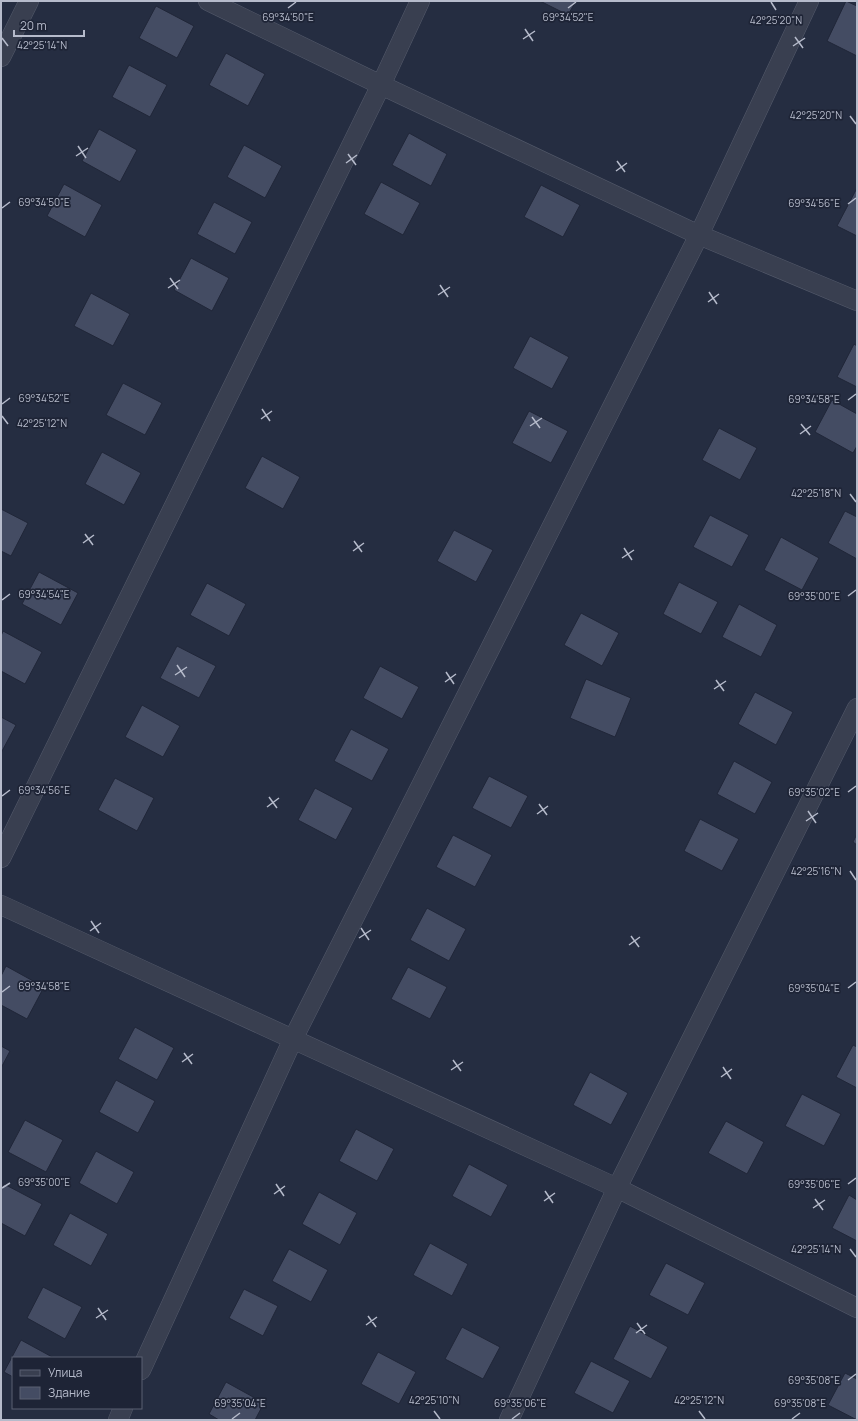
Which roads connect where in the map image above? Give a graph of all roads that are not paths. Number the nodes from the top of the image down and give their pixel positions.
1 (29, 1) edge
2 (208, 1) edge
3 (420, 1) edge
4 (809, 1) edge
5 (1, 57) edge
6 (381, 85) junction
7 (699, 235) junction
8 (857, 301) edge
9 (857, 708) edge
10 (1, 858) edge
11 (1, 905) edge
12 (293, 1039) junction
13 (617, 1188) junction
14 (857, 1308) edge
15 (142, 1368) edge
16 (123, 1409) edge
17 (118, 1420) edge
18 (509, 1420) edge

1 - 5 street
2 - 6 street
3 - 6 street
4 - 7 street
6 - 7 street
6 - 10 street
7 - 8 street
7 - 12 street
9 - 13 street
11 - 12 street
12 - 13 street
12 - 15 street
13 - 14 street
13 - 18 street
16 - 17 street

